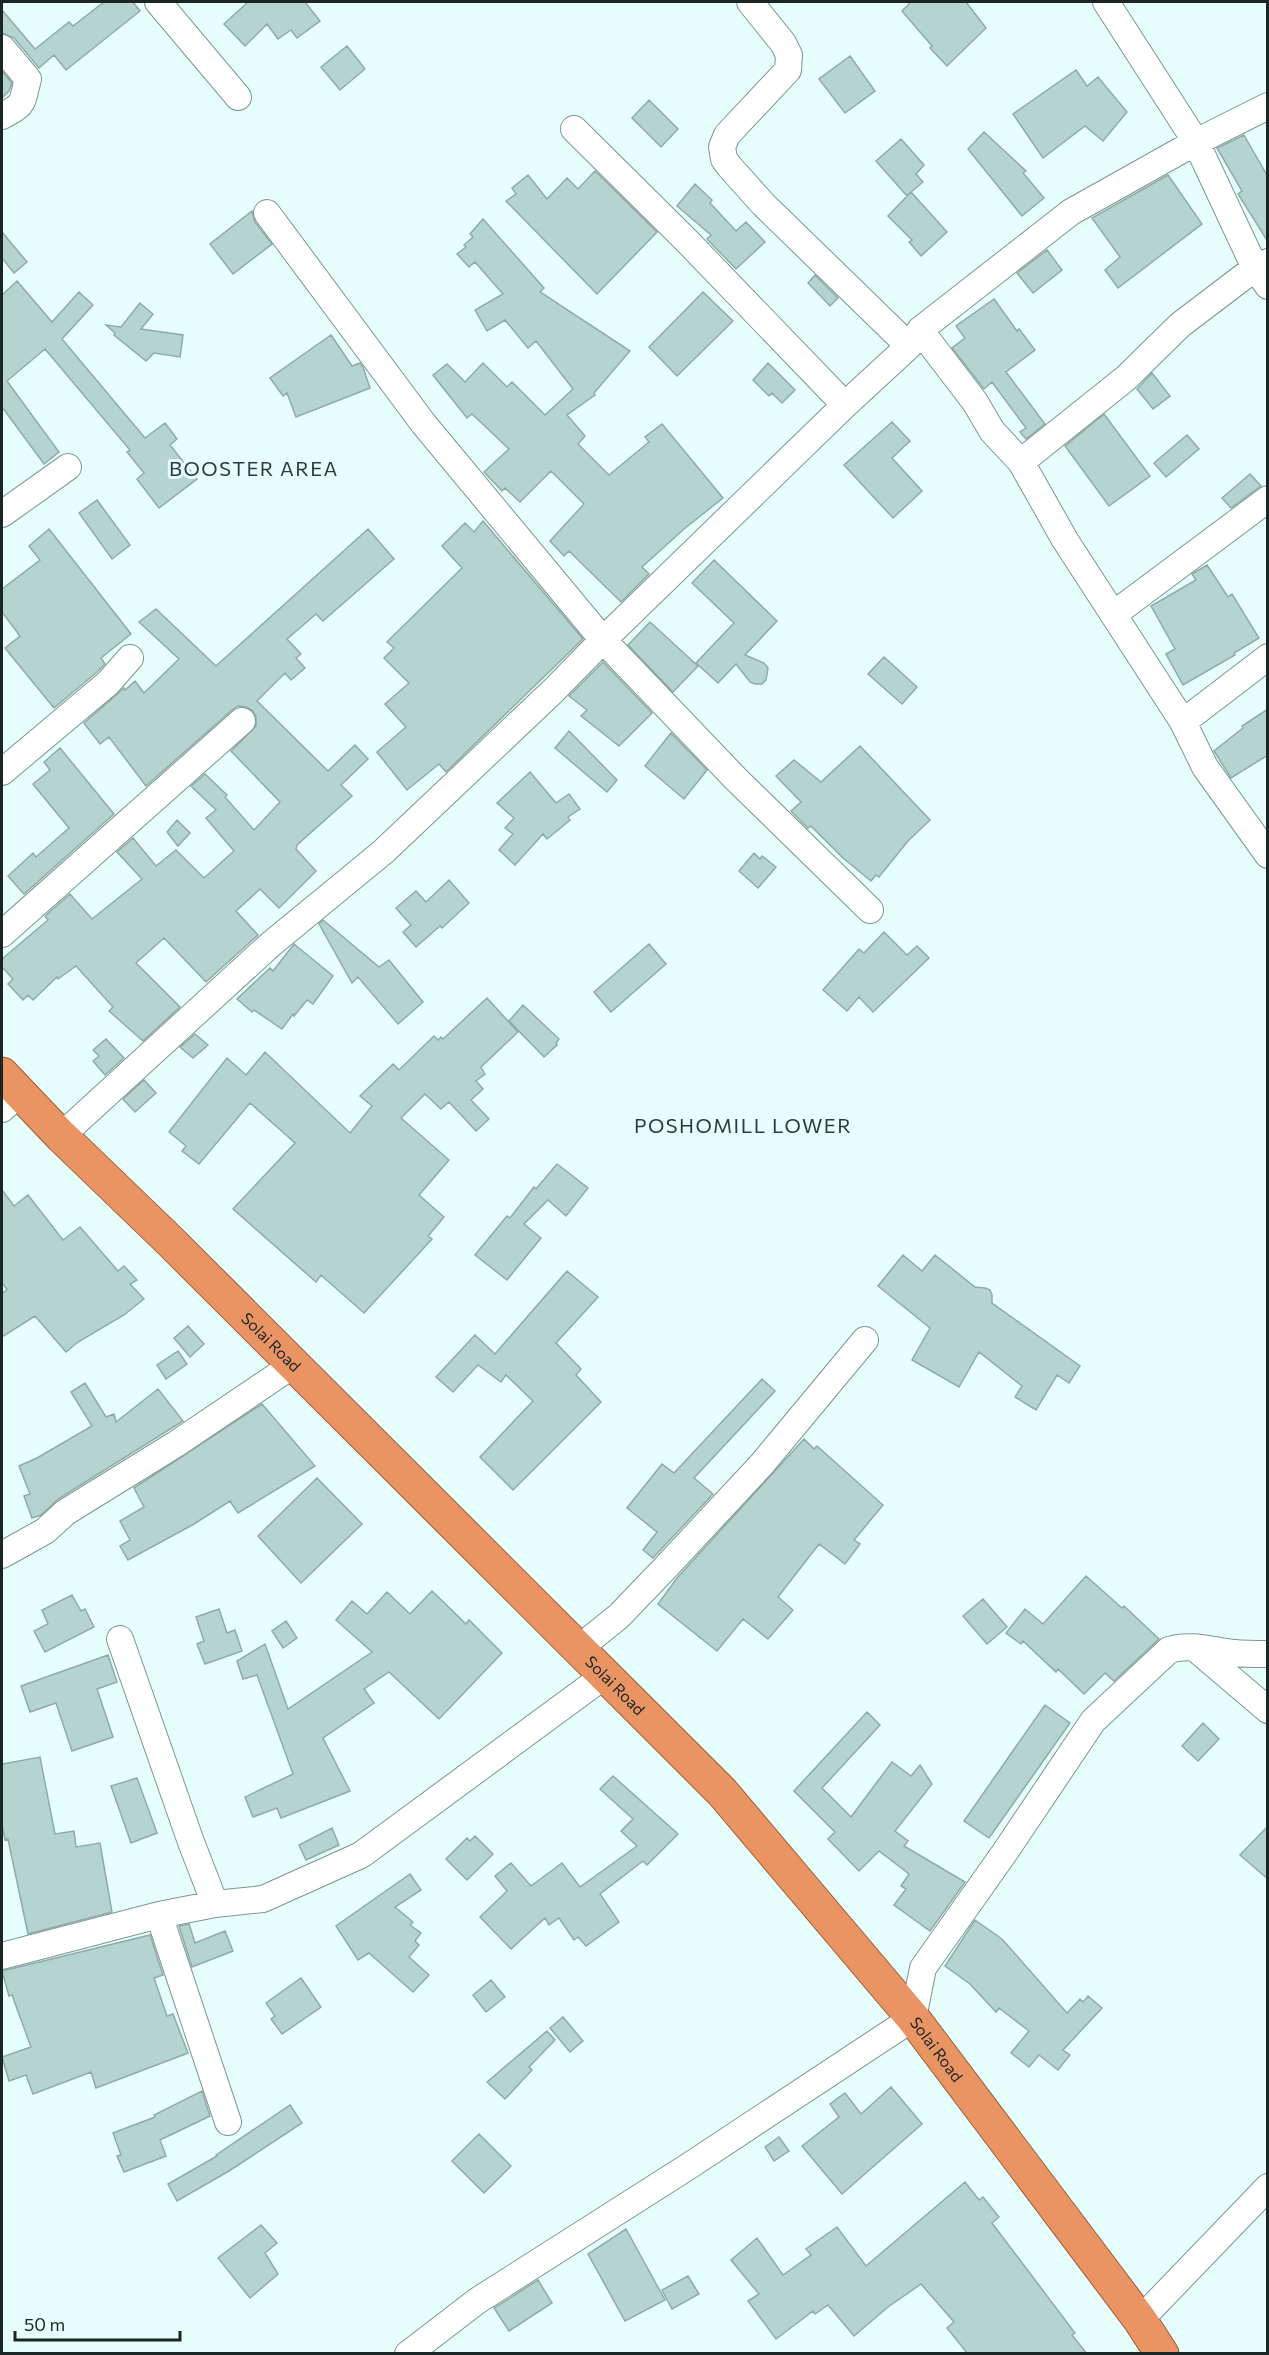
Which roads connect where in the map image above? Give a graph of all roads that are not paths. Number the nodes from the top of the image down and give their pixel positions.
1 (158, 2) edge
2 (750, 2) edge
3 (1106, 2) edge
4 (2, 48) edge
5 (238, 97) dead end
6 (1268, 106) edge
7 (2, 116) edge
8 (574, 129) dead end
9 (1196, 142) junction
10 (267, 213) dead end
11 (1263, 272) edge
12 (915, 338) junction
13 (845, 405) junction
14 (1021, 462) junction
15 (68, 467) dead end
16 (1268, 499) edge
17 (2, 514) edge
18 (1113, 614) junction
19 (603, 640) junction
20 (1268, 657) edge
21 (130, 658) dead end
22 (242, 721) dead end
23 (1183, 722) junction
24 (2, 772) edge
25 (1268, 855) edge
26 (870, 910) dead end
27 (2, 934) edge
28 (8, 1092) edge
29 (61, 1136) junction
30 (865, 1340) dead end
31 (293, 1365) junction
32 (2, 1555) edge
33 (120, 1640) dead end
34 (1196, 1648) junction
35 (578, 1649) junction
36 (1268, 1654) edge
37 (604, 1676) junction
38 (1268, 1710) edge
39 (215, 1904) junction
40 (159, 1915) junction
41 (2, 1956) edge
42 (912, 2018) junction
43 (228, 2121) dead end
44 (1268, 2187) edge
45 (1140, 2320) junction
46 (408, 2354) edge
47 (1162, 2354) edge

1 - 5 street
2 - 12 street
3 - 9 street
4 - 7 street
6 - 9 street
8 - 13 street
9 - 11 street
9 - 12 street
10 - 19 street
11 - 14 street
12 - 13 street
12 - 14 street
13 - 19 street
14 - 18 street
15 - 17 street
16 - 18 street
18 - 23 street
19 - 26 street
19 - 29 street
20 - 23 street
21 - 24 street
22 - 27 street
23 - 25 street
28 - 29 highway, Solai Road
29 - 31 highway, Solai Road
30 - 35 street
31 - 32 street
31 - 35 highway, Solai Road
33 - 39 street
34 - 36 street
34 - 38 street
34 - 42 street
35 - 37 highway, Solai Road
37 - 39 street
37 - 42 highway, Solai Road
39 - 40 street
40 - 41 street
40 - 43 street
42 - 45 highway, Solai Road
42 - 46 street
44 - 45 street
45 - 47 highway, Solai Road

